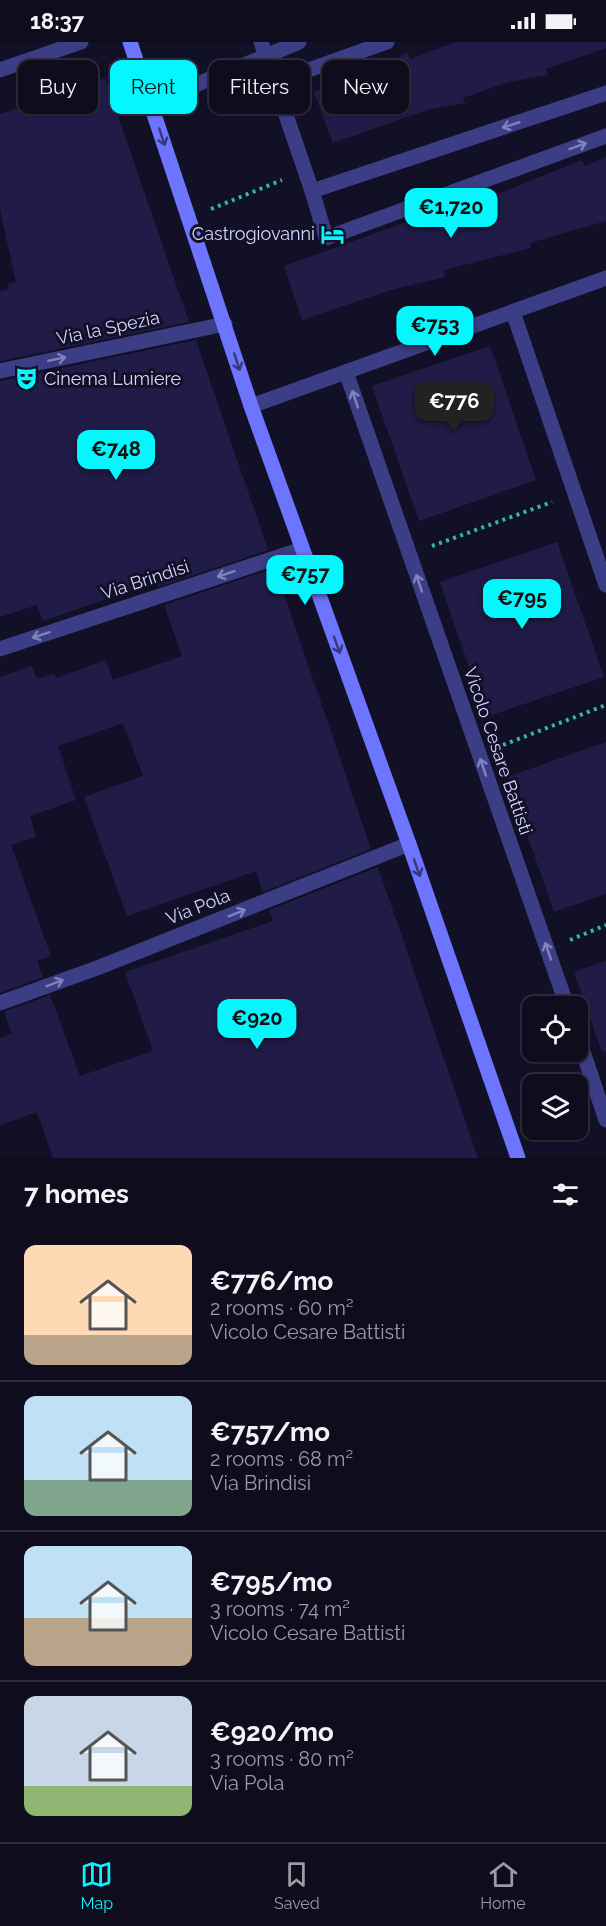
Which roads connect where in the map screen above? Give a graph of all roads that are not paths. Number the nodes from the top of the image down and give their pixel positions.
1 (81, 42) edge
2 (130, 42) edge
3 (299, 42) edge
4 (387, 42) edge
5 (263, 49) edge
6 (136, 60) edge
7 (0, 70) edge
8 (310, 70) edge
9 (197, 81) edge
10 (606, 93) edge
11 (154, 114) edge
12 (286, 114) edge
13 (606, 135) edge
14 (312, 191) junction
15 (606, 278) edge
16 (513, 312) junction
17 (225, 324) junction
18 (0, 371) edge
19 (346, 372) junction
20 (251, 405) junction
21 (302, 549) junction
22 (606, 585) edge
23 (0, 649) edge
24 (409, 844) junction
25 (563, 996) edge
26 (0, 1003) edge
27 (586, 1062) edge
28 (606, 1120) edge
29 (518, 1158) edge

1 - 7 street
2 - 6 main road
3 - 5 street
4 - 8 street
5 - 9 street
10 -> 14 street
11 -> 17 main road
12 - 14 street
14 -> 13 street
15 - 16 street
16 - 19 street
16 - 22 street
18 -> 17 street, Via la Spezia
17 -> 20 main road
19 - 20 street
25 -> 19 street, Vicolo Cesare Battisti
20 - 21 main road
21 -> 23 street, Via Brindisi
21 -> 24 main road
26 -> 24 street, Via Pola
24 -> 29 main road
27 - 28 street

